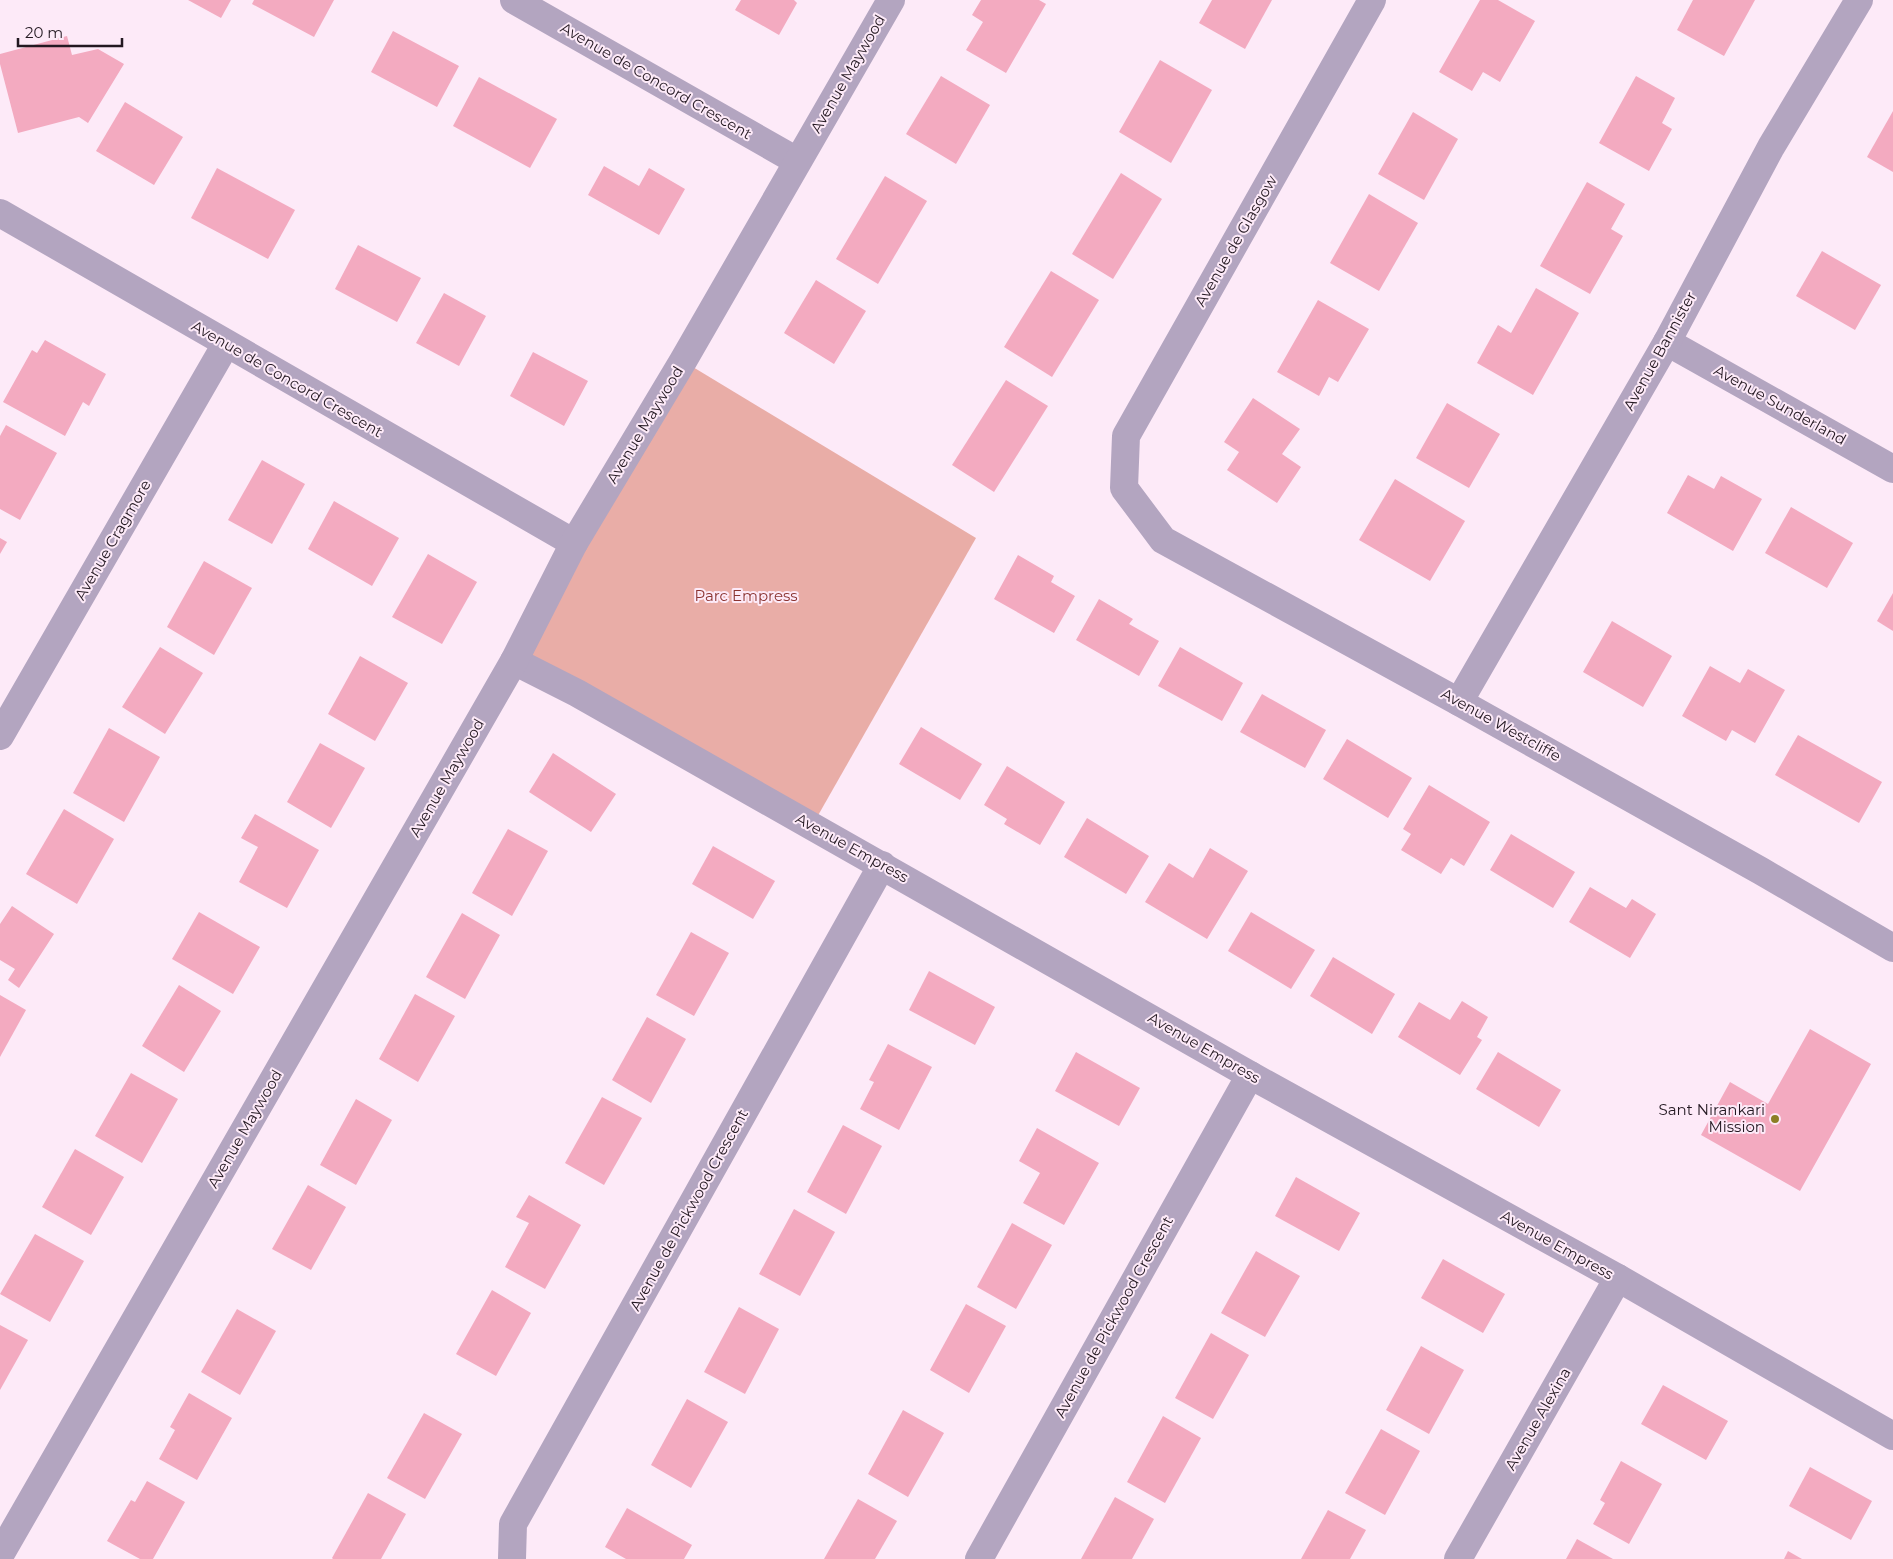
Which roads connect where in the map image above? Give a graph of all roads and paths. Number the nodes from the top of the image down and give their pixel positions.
1 (514, 0) edge
2 (891, 0) edge
3 (1372, 0) edge
4 (1859, 0) edge
5 (797, 162) junction
6 (0, 213) edge
7 (1667, 342) junction
8 (226, 344) junction
9 (1893, 469) edge
10 (1124, 488) joint
11 (574, 542) junction
12 (514, 660) junction
13 (1459, 702) junction
14 (0, 736) edge
15 (882, 865) junction
16 (1893, 948) edge
17 (1250, 1075) junction
18 (1618, 1278) junction
19 (1893, 1436) edge
20 (0, 1555) edge
21 (512, 1559) edge
22 (979, 1559) edge
23 (1458, 1559) edge

1 - 5 street, Avenue de Concord Crescent
2 - 5 street, Avenue Maywood
3 - 10 street, Avenue de Glasgow
4 - 7 street, Avenue Bannister
5 - 11 street, Avenue Maywood
6 - 8 street, Avenue de Concord Crescent
7 - 9 street, Avenue Sunderland
7 - 13 street, Avenue Bannister
8 - 11 street, Avenue de Concord Crescent
8 - 14 street, Avenue Cragmore
10 - 13 street, Avenue Westcliffe
11 - 12 street, Avenue Maywood
12 - 15 street, Avenue Empress
12 - 20 street, Avenue Maywood
13 - 16 street, Avenue Westcliffe
15 - 17 street, Avenue Empress
15 - 21 street, Avenue de Pickwood Crescent
17 - 18 street, Avenue Empress
17 - 22 street, Avenue de Pickwood Crescent
18 - 19 street, Avenue Empress
18 - 23 street, Avenue Alexina

